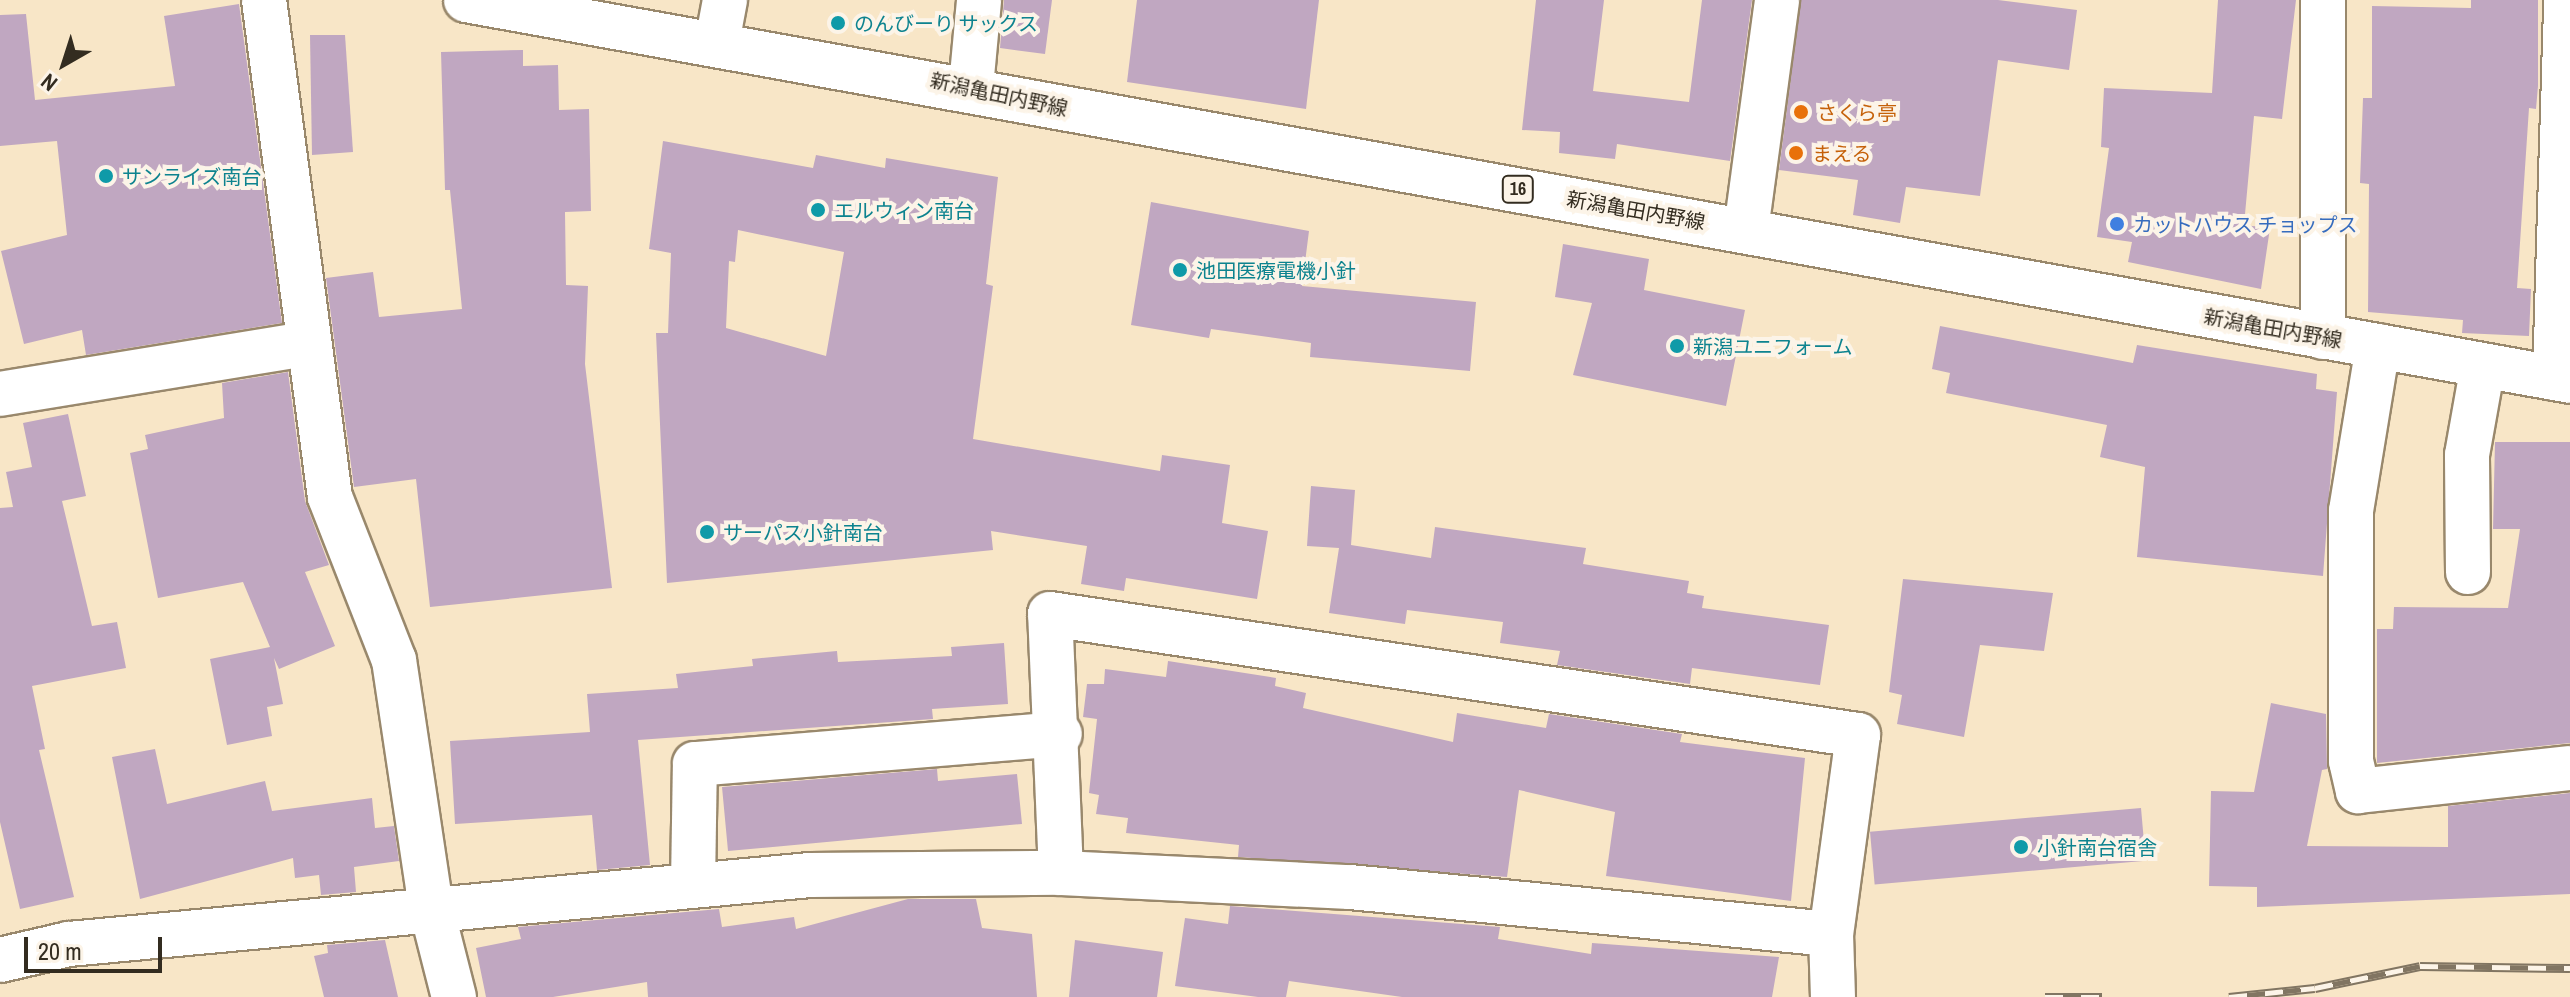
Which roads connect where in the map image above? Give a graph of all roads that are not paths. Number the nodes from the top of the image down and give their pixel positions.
1 (264, 0) edge
2 (466, 0) edge
3 (725, 0) edge
4 (979, 0) edge
5 (1777, 0) edge
6 (2323, 0) edge
7 (2566, 0) edge
8 (717, 43) junction
9 (971, 87) junction
10 (1746, 230) junction
11 (2323, 337) junction
12 (307, 344) junction
13 (2378, 346) junction
14 (2483, 365) junction
15 (2562, 380) edge
16 (0, 394) edge
17 (2468, 572) dead end
18 (1060, 734) junction
19 (2570, 768) edge
20 (1061, 873) junction
21 (693, 885) junction
22 (431, 907) junction
23 (1831, 934) junction
24 (0, 960) edge
25 (454, 997) edge
26 (1833, 997) edge

1 - 12 street
2 - 8 street, 新潟亀田内野線 / 16
3 - 8 street
4 - 9 street
5 - 10 street
6 - 11 street
7 - 15 street
8 - 9 street, 新潟亀田内野線 / 16
9 - 10 street, 新潟亀田内野線 / 16
10 - 11 street, 新潟亀田内野線 / 16
11 - 13 street, 新潟亀田内野線 / 16
12 - 16 street
12 - 22 street
13 - 14 street, 新潟亀田内野線 / 16
13 - 19 street
14 - 15 street, 新潟亀田内野線 / 16
14 - 17 street
18 - 20 street
18 - 21 street
18 - 23 street
20 - 21 street
20 - 23 street
21 - 22 street
22 - 24 street
22 - 25 street
23 - 26 street

